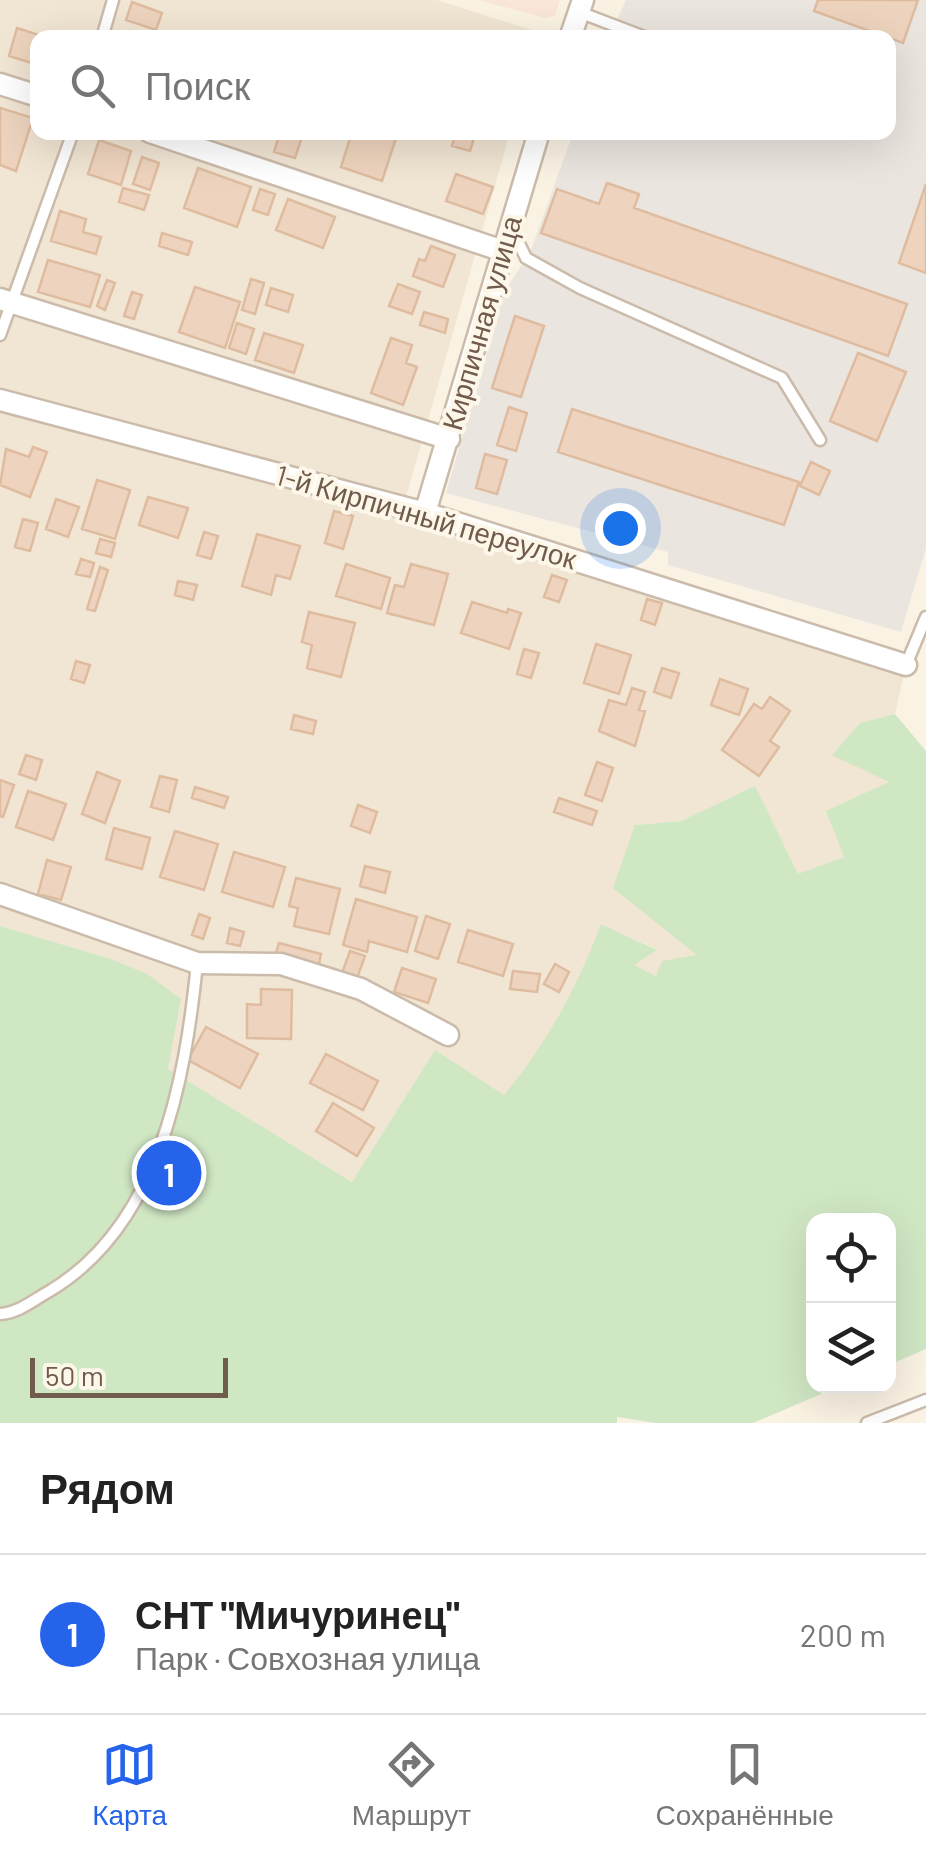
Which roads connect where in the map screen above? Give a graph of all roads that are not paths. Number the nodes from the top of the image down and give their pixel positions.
1 (113, 0) edge
2 (581, 6) edge
3 (104, 30) edge
4 (573, 30) edge
5 (631, 30) edge
6 (0, 84) edge
7 (30, 93) edge
8 (70, 140) edge
9 (174, 140) edge
10 (536, 140) edge
11 (509, 224) junction
12 (500, 250) junction
13 (6, 301) edge
14 (0, 335) edge
15 (0, 400) edge
16 (449, 439) junction
17 (820, 440) dead end
18 (425, 513) junction
19 (926, 616) edge
20 (906, 664) joint
21 (0, 894) edge
22 (196, 964) junction
23 (448, 1035) dead end
24 (0, 1314) edge
25 (926, 1400) edge
26 (867, 1423) edge

1 - 3 lane
2 - 4 street
2 - 5 lane
6 - 7 street
8 - 13 lane
9 - 12 street
10 - 11 street, Кирпичная улица
11 - 12 street, Кирпичная улица
11 - 17 lane
12 - 16 street, Кирпичная улица
13 - 14 lane
13 - 16 street
15 - 18 street, 1-й Кирпичный переулок
16 - 18 street, Кирпичная улица
18 - 20 street, 1-й Кирпичный переулок
19 - 20 lane
21 - 22 street
22 - 23 street
22 - 24 lane
25 - 26 lane

